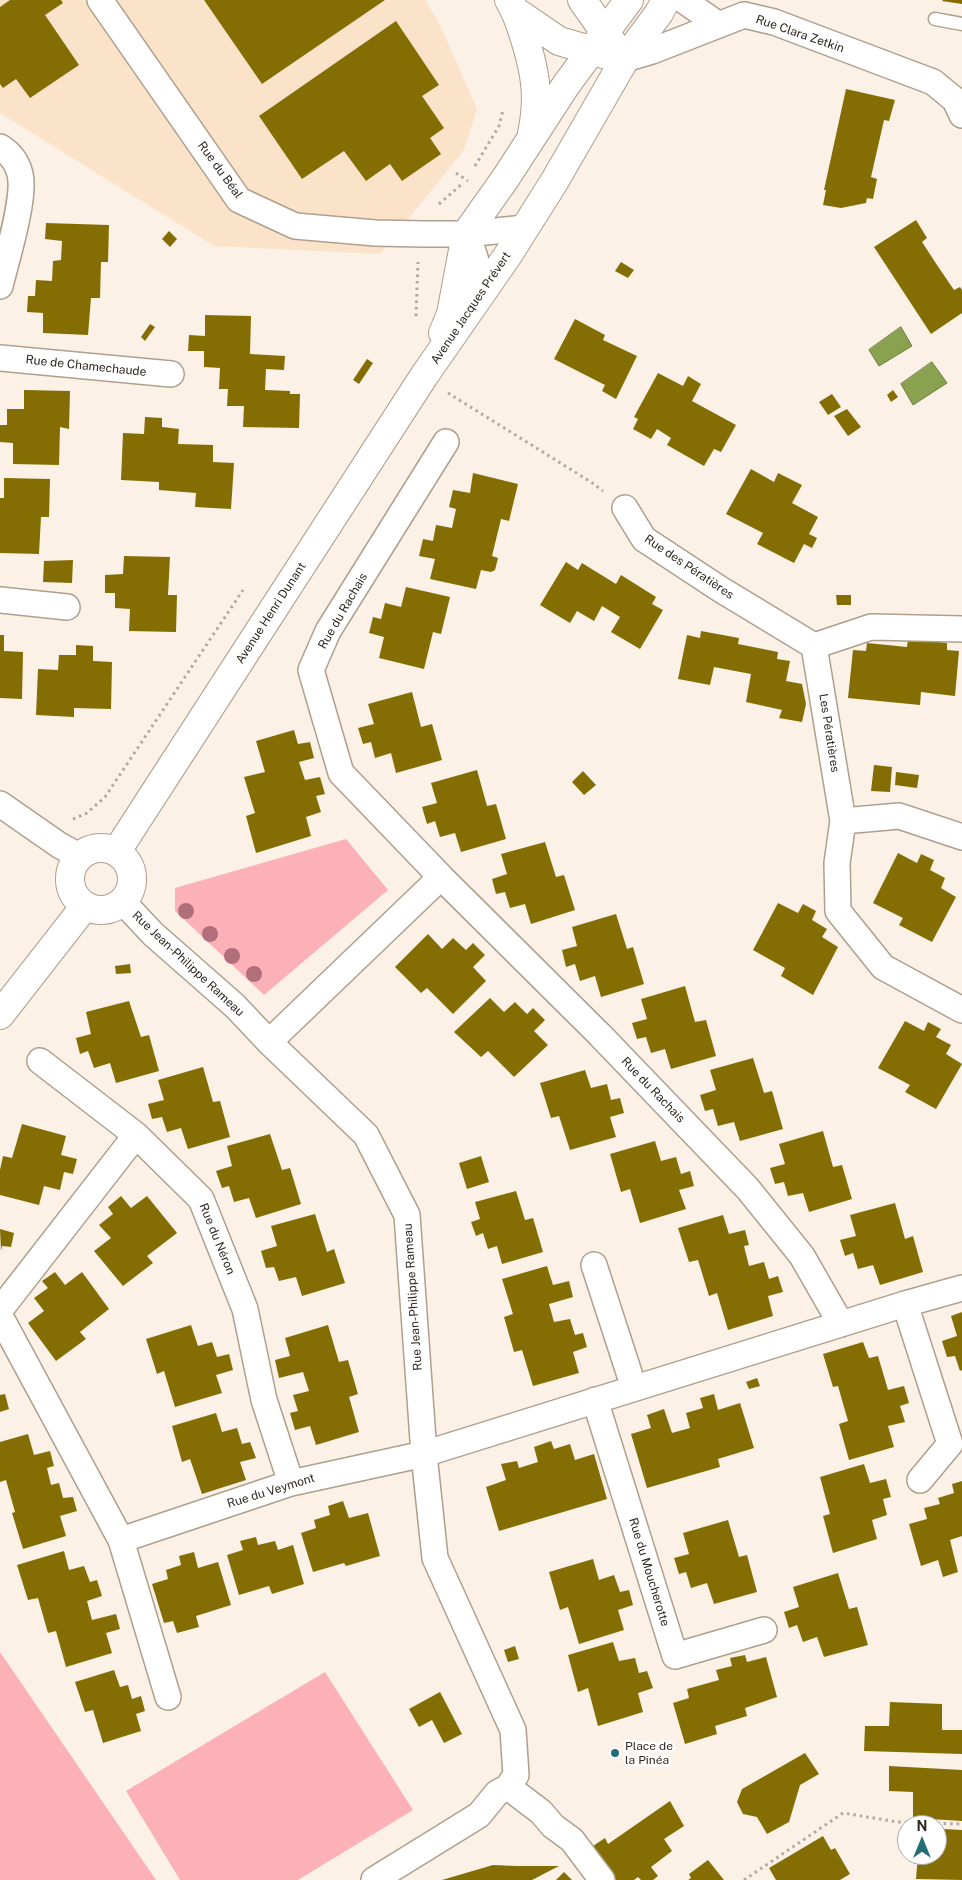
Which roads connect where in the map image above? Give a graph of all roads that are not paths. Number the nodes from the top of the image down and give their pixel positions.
1 (100, 0) edge
2 (582, 0) edge
3 (629, 0) edge
4 (666, 0) edge
5 (683, 0) edge
6 (512, 5) edge
7 (935, 19) dead end
8 (962, 24) edge
9 (720, 25) junction
10 (598, 42) junction
11 (624, 59) junction
12 (962, 115) edge
13 (530, 140) junction
14 (0, 147) edge
15 (525, 228) junction
16 (466, 234) junction
17 (0, 286) edge
18 (472, 307) junction
19 (0, 358) edge
20 (171, 374) dead end
21 (424, 376) junction
22 (446, 442) dead end
23 (625, 508) road end
24 (0, 600) edge
25 (68, 607) dead end
26 (962, 629) edge
27 (814, 646) junction
28 (0, 804) edge
29 (843, 821) junction
30 (962, 837) edge
31 (117, 851) junction
32 (79, 856) junction
33 (441, 877) junction
34 (123, 902) junction
35 (85, 906) junction
36 (962, 1010) edge
37 (0, 1015) edge
38 (270, 1042) junction
39 (40, 1061) dead end
40 (136, 1135) junction
41 (594, 1265) dead end
42 (962, 1288) edge
43 (905, 1304) junction
44 (0, 1310) edge
45 (0, 1316) edge
46 (840, 1324) junction
47 (634, 1388) junction
48 (595, 1400) junction
49 (424, 1454) junction
50 (920, 1480) dead end
51 (291, 1483) junction
52 (121, 1540) junction
53 (764, 1630) dead end
54 (168, 1697) dead end
55 (508, 1787) junction
56 (374, 1880) edge
57 (602, 1880) edge

1 - 16 street, Rue du Béal
2 - 10 main road
3 - 10 main road, Avenue Jacques Prévert
4 - 11 main road, Avenue Jacques Prévert
5 - 9 street
6 - 10 main road
6 - 13 main road
7 - 8 lane
9 - 11 street, Rue Clara Zetkin
9 - 12 street, Rue Clara Zetkin
10 - 11 main road
10 - 13 main road, Avenue Jacques Prévert
11 - 15 main road, Avenue Jacques Prévert
13 - 16 main road, Avenue Jacques Prévert
14 - 17 street
15 - 16 street, Rue du Béal
15 - 18 main road, Avenue Jacques Prévert
16 - 18 street
16 - 21 main road, Avenue Jacques Prévert
18 - 21 main road, Avenue Jacques Prévert
19 - 20 street, Rue de Chamechaude
21 - 31 main road, Avenue Henri Dunant
22 - 33 street, Rue du Rachais
23 - 27 street, Rue des Pératières
24 - 25 street
26 - 27 street
27 - 29 street, Les Pératières
28 - 32 street
29 - 30 street
29 - 36 street, Les Pératières
31 - 32 main road
31 - 34 main road
32 - 35 main road
33 - 38 street
33 - 46 street, Rue du Rachais
34 - 35 main road
34 - 38 street, Rue Jean-Philippe Rameau
35 - 37 main road
38 - 49 street, Rue Jean-Philippe Rameau
39 - 40 street, Rue du Néron
40 - 44 street
40 - 51 street, Rue du Néron
41 - 47 street
42 - 43 street
43 - 46 street
43 - 50 street
45 - 52 street
46 - 47 street
47 - 48 street
48 - 49 street
48 - 53 street, Rue du Moucherotte
49 - 51 street, Rue du Veymont
49 - 55 street, Rue Jean-Philippe Rameau
51 - 52 street, Rue du Veymont
52 - 54 street
55 - 56 street
55 - 57 street

